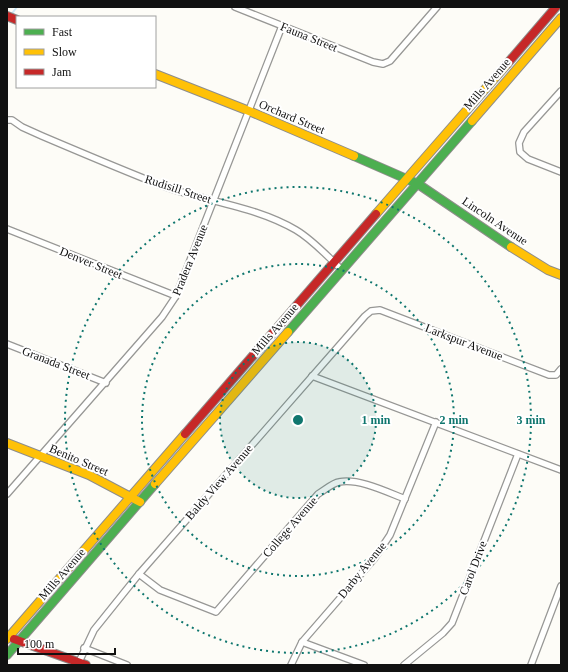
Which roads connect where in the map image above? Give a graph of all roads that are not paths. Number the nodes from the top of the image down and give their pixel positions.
1 (235, 7) edge
2 (437, 7) edge
3 (556, 7) edge
4 (7, 16) edge
5 (561, 18) edge
6 (16, 20) edge
7 (282, 26) junction
8 (156, 74) edge
9 (561, 91) edge
10 (249, 111) junction
11 (7, 120) edge
12 (561, 172) edge
13 (407, 179) junction
14 (418, 184) junction
15 (214, 200) junction
16 (7, 229) edge
17 (334, 262) junction
18 (342, 270) junction
19 (561, 275) edge
20 (176, 296) junction
21 (371, 311) joint
22 (7, 344) edge
23 (561, 369) edge
24 (312, 376) junction
25 (106, 383) junction
26 (436, 422) junction
27 (7, 443) edge
28 (518, 454) junction
29 (40, 457) junction
30 (561, 470) edge
31 (7, 494) edge
32 (130, 496) junction
33 (405, 499) junction
34 (140, 502) junction
35 (139, 574) junction
36 (561, 586) edge
37 (7, 638) edge
38 (20, 641) junction
39 (302, 642) junction
40 (84, 648) junction
41 (7, 656) edge
42 (82, 664) edge
43 (127, 665) edge
44 (290, 665) edge
45 (364, 665) edge
46 (404, 665) edge
47 (531, 665) edge

1 - 7 street, Fauna Street
2 - 7 street, Fauna Street
3 - 13 main road, Mills Avenue
4 - 6 main road
5 - 14 main road, Mills Avenue
7 - 10 street, Pradera Avenue
8 - 10 main road, Orchard Street
9 - 12 street
10 - 13 main road, Orchard Street
10 - 15 street, Pradera Avenue
11 - 15 street, Rudisill Street
13 - 14 main road, Orchard Street
13 - 17 main road, Mills Avenue
14 - 18 main road, Mills Avenue
14 - 19 main road, Lincoln Avenue
15 - 17 street, Rudisill Street
15 - 20 street, Pradera Avenue
16 - 20 street, Denver Street
17 - 18 street, Rudisill Street
17 - 32 main road, Mills Avenue
18 - 34 main road, Mills Avenue
20 - 25 street, Pradera Avenue
21 - 23 street, Larkspur Avenue
21 - 24 street, Baldy View Avenue
22 - 25 street, Granada Street
24 - 26 street
24 - 35 street, Baldy View Avenue
25 - 29 street, Pradera Avenue
26 - 28 street
26 - 33 street, Darby Avenue
27 - 29 main road, Benito Street
28 - 30 street
28 - 46 street, Carol Drive
29 - 31 street, Pradera Avenue
29 - 32 main road, Benito Street
32 - 34 main road, Benito Street
32 - 37 main road, Mills Avenue
33 - 35 street, College Avenue
33 - 39 street, Darby Avenue
34 - 38 main road, Mills Avenue
35 - 40 street, Baldy View Avenue
36 - 47 street
37 - 38 main road
38 - 41 main road, Mills Avenue
38 - 42 main road
39 - 44 street, Darby Avenue
39 - 45 street
40 - 42 street, Baldy View Avenue
40 - 43 street

